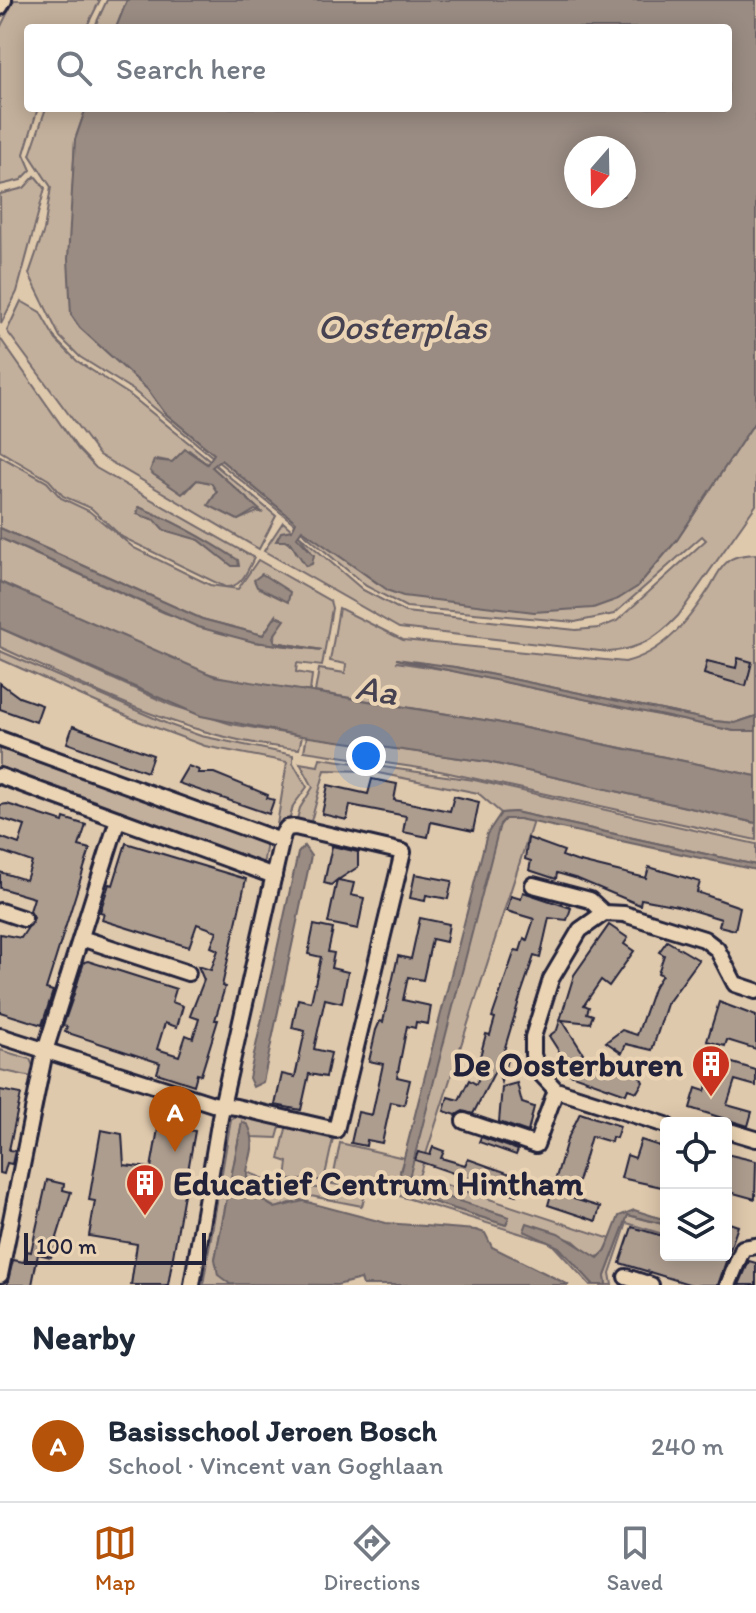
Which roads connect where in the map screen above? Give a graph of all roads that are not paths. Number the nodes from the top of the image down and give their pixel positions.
1 (4, 0) edge
2 (0, 7) edge
3 (0, 739) edge
4 (0, 776) edge
5 (118, 819) junction
6 (281, 841) junction
7 (274, 876) junction
8 (533, 885) dead end
9 (0, 911) edge
10 (604, 913) junction
11 (24, 919) dead end
12 (81, 938) junction
13 (188, 973) dead end
14 (756, 991) edge
15 (0, 1036) edge
16 (45, 1051) junction
17 (556, 1090) junction
18 (222, 1106) junction
19 (464, 1121) dead end
20 (660, 1123) edge
21 (732, 1132) edge
22 (756, 1139) edge
23 (0, 1191) edge
24 (16, 1195) junction
25 (756, 1246) edge
26 (0, 1275) edge
27 (626, 1277) dead end
28 (192, 1285) edge
29 (651, 1285) edge
30 (728, 1285) edge

1 - 2 street
3 - 6 street
4 - 5 street
5 - 7 street
5 - 12 street
6 - 7 street
6 - 18 street
7 - 18 street
8 - 10 street
9 - 11 street
10 - 14 street
10 - 17 street
12 - 13 street
12 - 16 street
15 - 16 street
16 - 18 street
16 - 24 street
17 - 19 street
17 - 20 street
18 - 28 street
21 - 22 street
23 - 24 street
24 - 26 street
25 - 30 street
27 - 29 street

